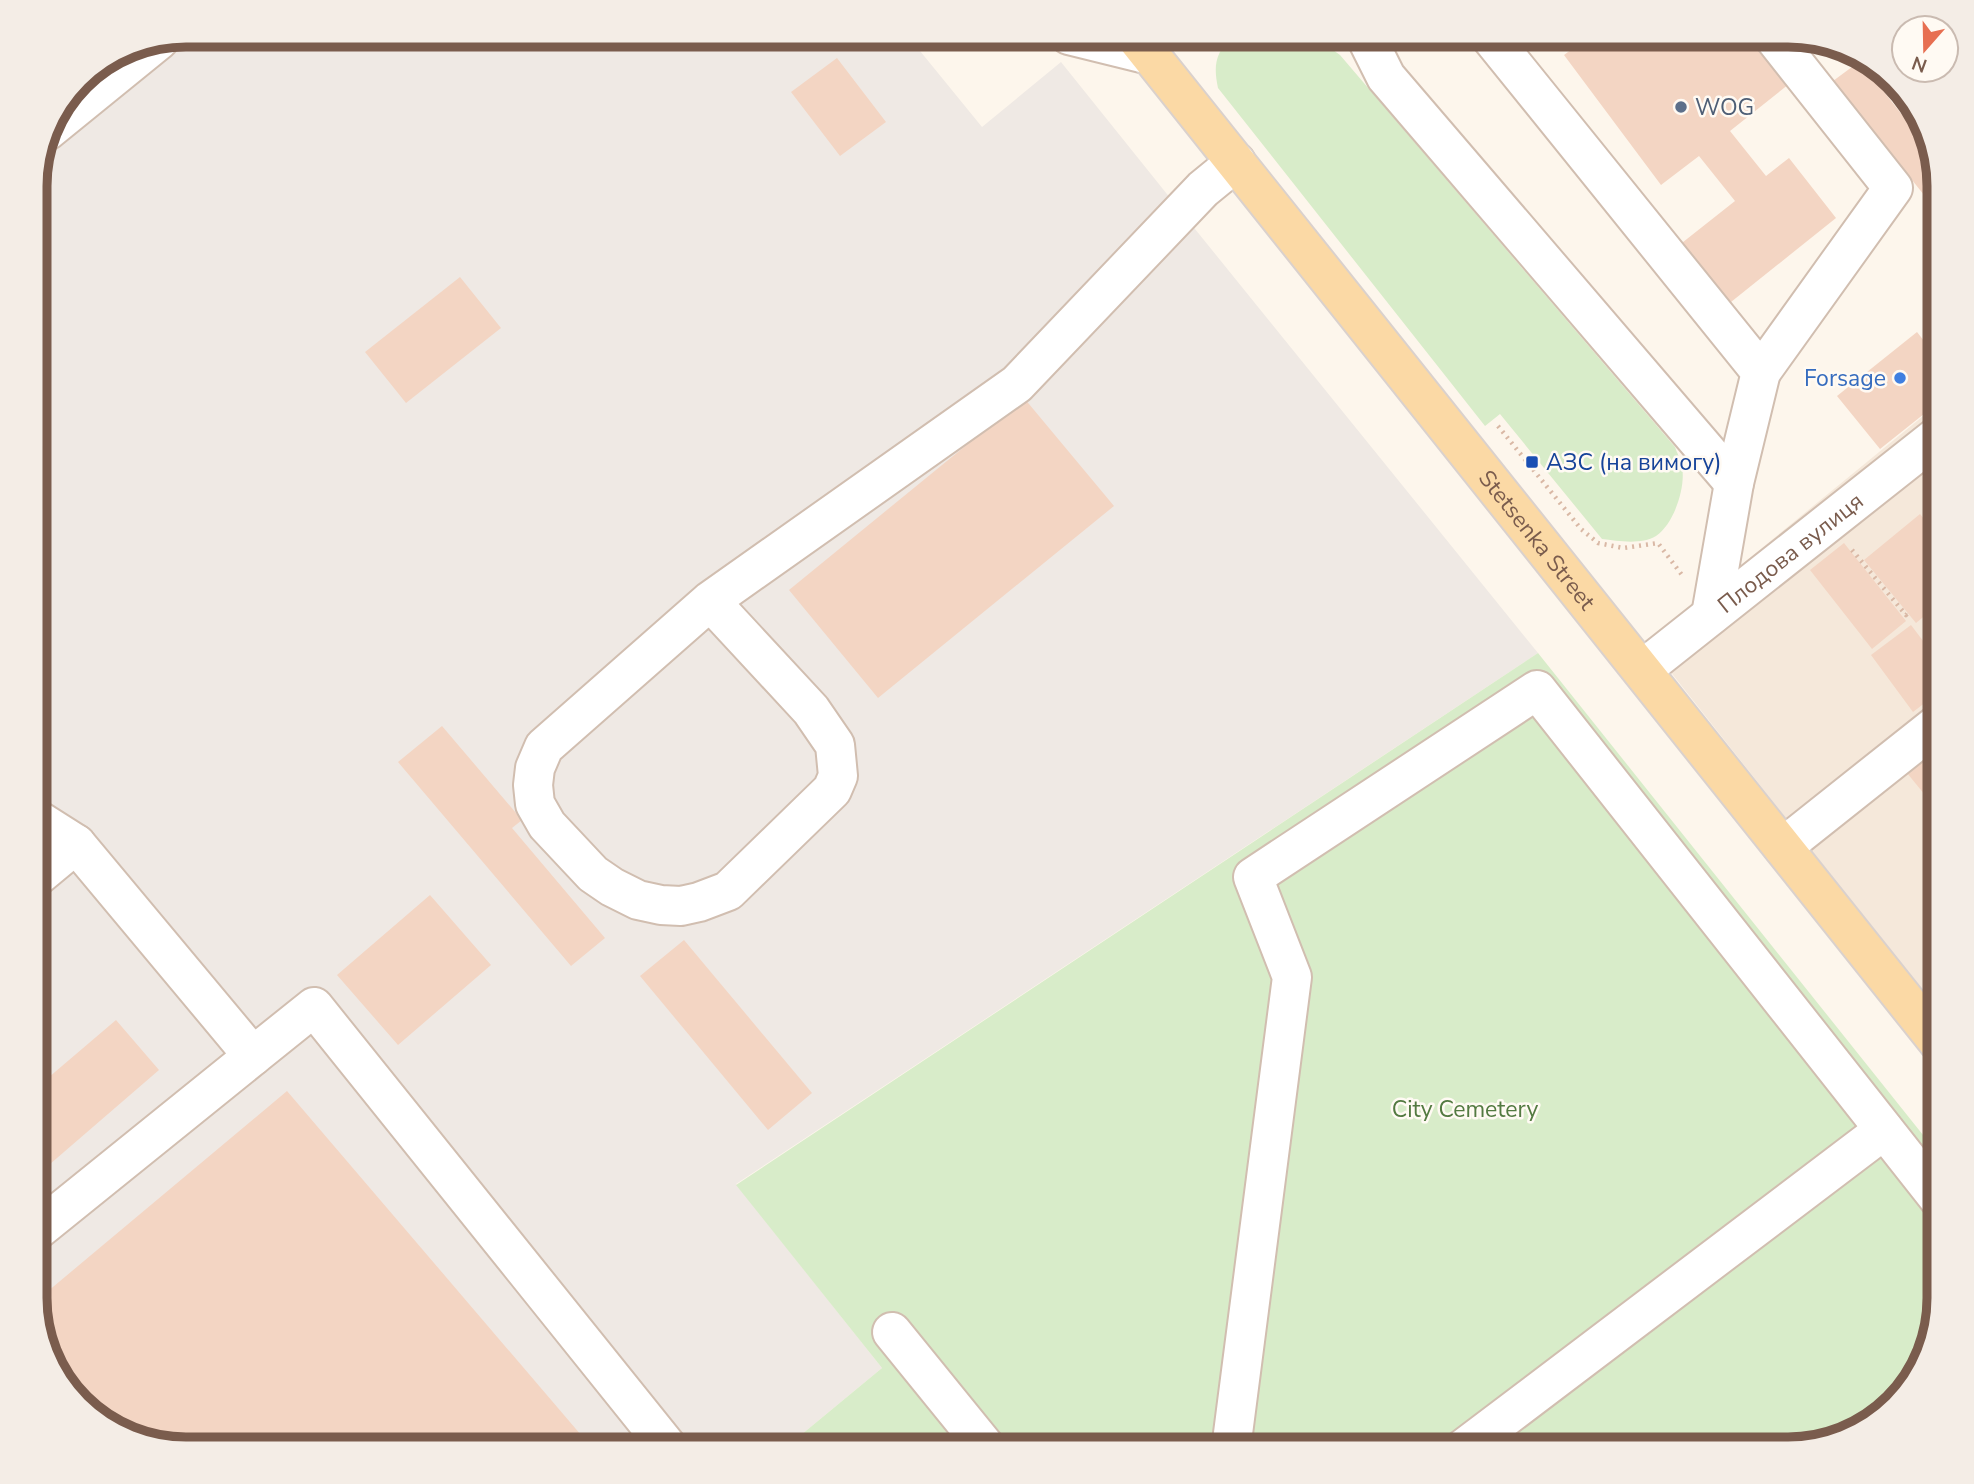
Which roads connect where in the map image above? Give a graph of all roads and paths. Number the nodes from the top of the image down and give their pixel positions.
1 (1144, 47) edge
2 (1371, 47) edge
3 (1499, 47) edge
4 (1782, 47) edge
5 (139, 56) edge
6 (68, 114) edge
7 (1236, 162) junction
8 (1761, 372) junction
9 (1498, 426) dead end
10 (1927, 444) edge
11 (1734, 483) junction
12 (1829, 522) junction
13 (710, 601) junction
14 (1908, 613) dead end
15 (1711, 615) junction
16 (1642, 670) junction
17 (1927, 733) edge
18 (48, 826) edge
19 (76, 844) junction
20 (1783, 847) junction
21 (48, 867) edge
22 (1927, 1028) edge
23 (253, 1056) junction
24 (1884, 1130) junction
25 (1927, 1184) edge
26 (48, 1222) edge
27 (892, 1332) dead end
28 (659, 1437) edge
29 (977, 1437) edge
30 (1233, 1437) edge
31 (1479, 1437) edge

1 - 7 main road, Stetsenka Street
2 - 11 street
3 - 8 street
4 - 8 street
5 - 6 street
7 - 13 street
7 - 16 main road, Stetsenka Street
8 - 11 street
9 - 15 path
10 - 12 street, Плодова вулиця
11 - 15 street
12 - 14 path
12 - 15 street, Плодова вулиця
13 - 13 street
15 - 16 street, Плодова вулиця
16 - 20 main road, Stetsenka Street
17 - 20 street
18 - 19 street
19 - 21 street
19 - 23 street
20 - 22 main road, Stetsenka Street
23 - 26 street
23 - 28 street
24 - 25 street
24 - 30 street
24 - 31 street
27 - 29 street

